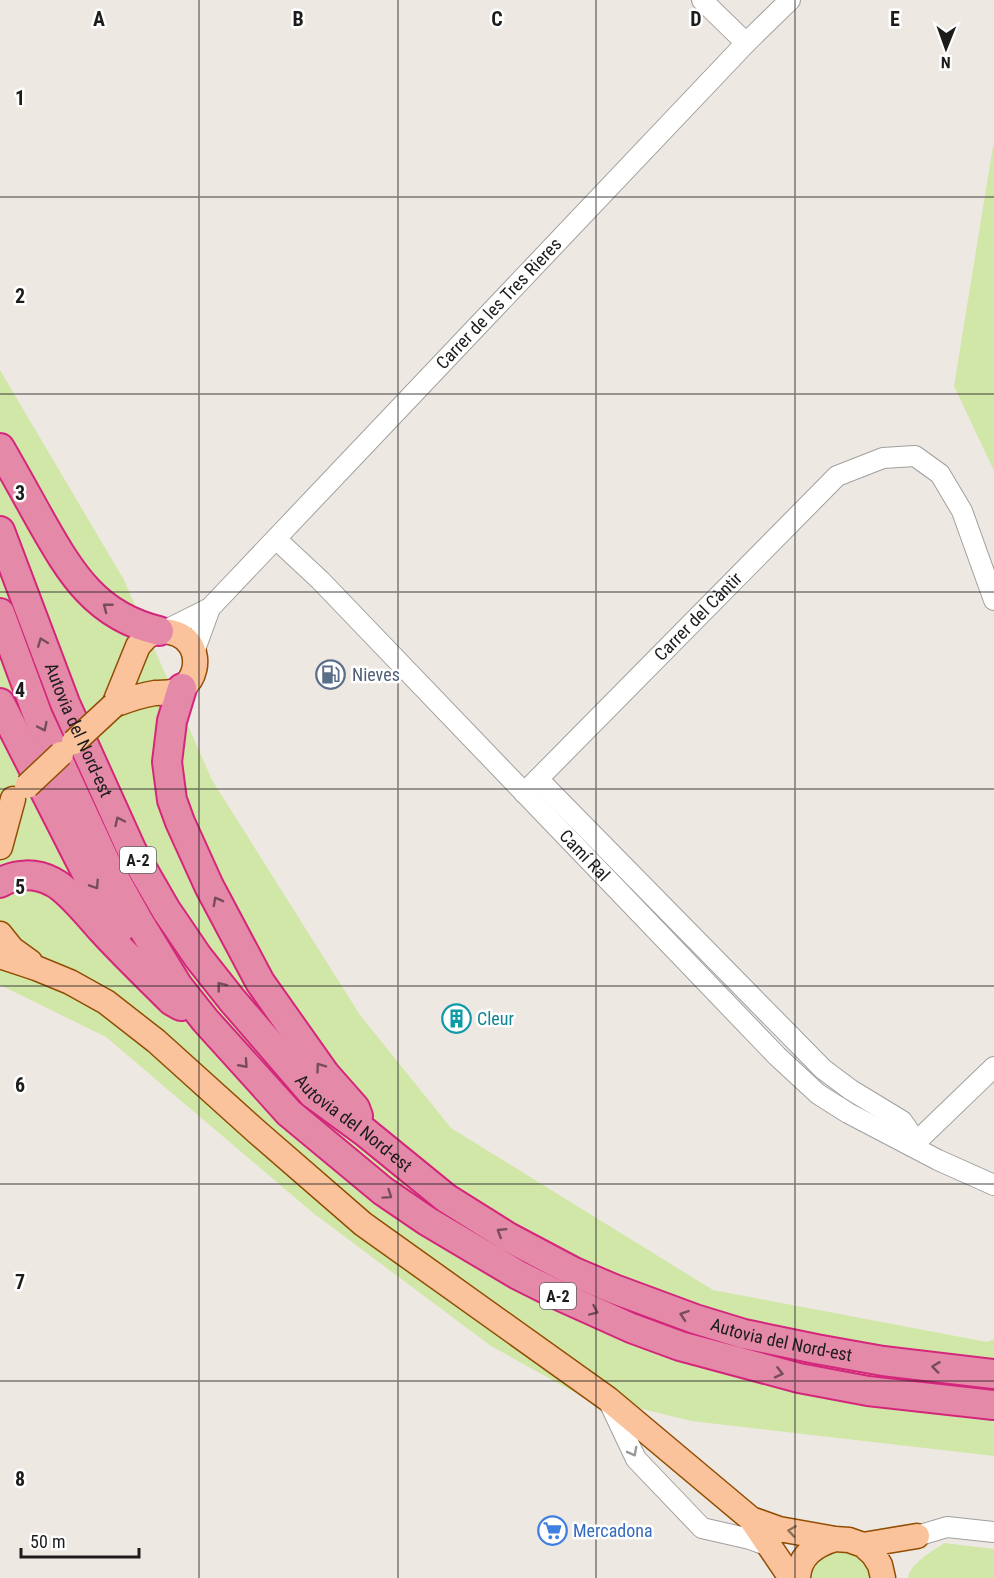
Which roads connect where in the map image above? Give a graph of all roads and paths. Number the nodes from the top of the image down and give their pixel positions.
1 (702, 0) edge
2 (790, 0) edge
3 (746, 44) junction
4 (0, 448) edge
5 (0, 531) edge
6 (276, 539) junction
7 (994, 600) edge
8 (210, 608) junction
9 (0, 613) edge
10 (161, 631) junction
11 (194, 652) junction
12 (133, 659) junction
13 (169, 690) junction
14 (0, 703) edge
15 (114, 705) junction
16 (538, 779) junction
17 (524, 793) junction
18 (13, 796) edge
19 (0, 847) edge
20 (0, 883) edge
21 (0, 934) edge
22 (0, 956) edge
23 (36, 968) junction
24 (178, 986) junction
25 (205, 1020) junction
26 (994, 1067) edge
27 (365, 1132) junction
28 (912, 1146) junction
29 (994, 1185) edge
30 (994, 1374) edge
31 (608, 1399) junction
32 (994, 1405) edge
33 (751, 1519) junction
34 (994, 1532) edge
35 (917, 1536) junction
36 (835, 1539) junction
37 (862, 1545) junction
38 (769, 1546) junction
39 (791, 1578) edge
40 (798, 1578) edge
41 (884, 1578) edge

1 - 3 street
2 - 3 street, Carrer de les Tres Rieres
3 - 6 street, Carrer de les Tres Rieres
10 -> 4 highway
27 -> 5 highway, Autovia del Nord-est / A-2
6 - 8 street, Carrer de les Tres Rieres
6 - 17 street, Camí Ral
7 - 16 street, Carrer del Càntir
8 - 10 street, Carrer de les Tres Rieres
8 - 11 street, Carrer de les Tres Rieres
9 -> 24 highway, Autovia del Nord-est / A-2
10 - 11 main road
10 - 12 main road
11 - 13 main road
12 - 13 main road
12 - 15 main road
13 - 15 main road
27 -> 13 highway
14 -> 24 highway
15 - 18 main road, bridge
16 - 17 street, Carrer del Càntir
16 - 28 street, Camí Ral
17 - 28 street, Camí Ral
18 - 19 main road
20 - 25 highway
21 - 23 main road
22 - 23 main road
23 - 31 main road
24 - 25 highway, Autovia del Nord-est / A-2
25 -> 32 highway, Autovia del Nord-est / A-2
26 - 28 street
30 -> 27 highway, Autovia del Nord-est / A-2
28 - 29 street, Camí Ral
31 - 33 main road
31 -> 38 street
36 -> 33 main road
33 - 38 main road
34 - 35 street
35 - 37 main road
35 - 41 main road
36 - 37 main road
36 - 40 main road
37 - 41 main road
38 - 39 main road

